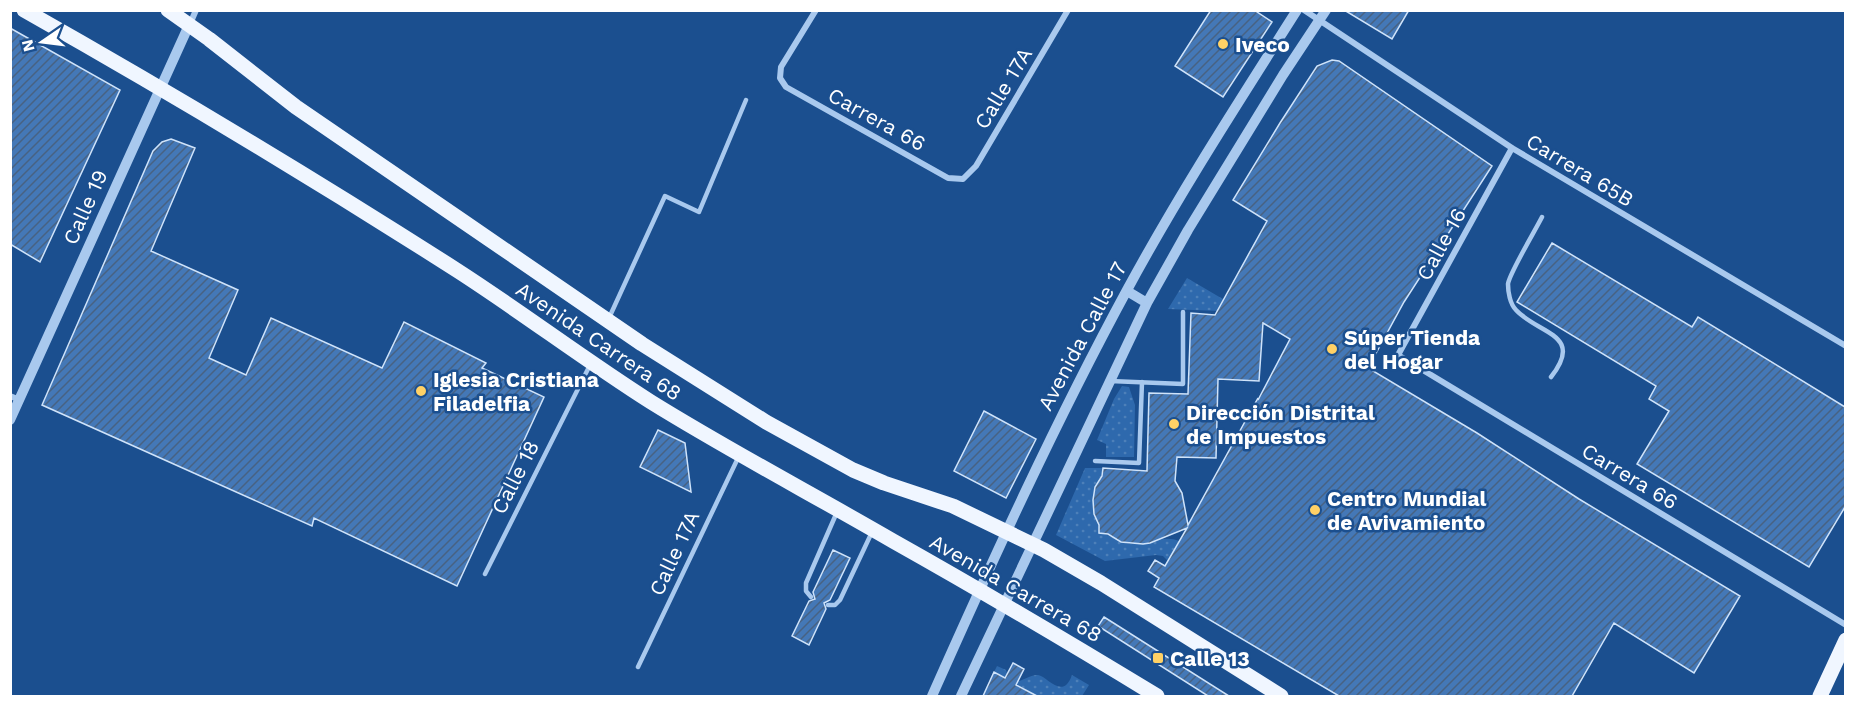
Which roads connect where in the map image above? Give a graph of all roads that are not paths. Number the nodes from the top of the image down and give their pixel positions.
1 (24, 10) edge
2 (168, 10) edge
3 (196, 10) edge
4 (816, 10) edge
5 (1068, 10) edge
6 (1297, 10) edge
7 (1304, 10) edge
8 (1323, 15) edge
9 (189, 25) junction
10 (159, 89) junction
11 (746, 100) dead end
12 (1512, 148) junction
13 (963, 179) joint
14 (1542, 217) dead end
15 (1127, 291) junction
16 (1147, 303) junction
17 (1184, 312) dead end
18 (607, 321) junction
19 (1845, 346) edge
20 (1398, 355) joint
21 (591, 363) junction
22 (1551, 377) dead end
23 (1110, 381) junction
24 (1142, 382) junction
25 (15, 398) edge
26 (10, 420) edge
27 (740, 454) junction
28 (1095, 461) dead end
29 (837, 510) junction
30 (873, 530) junction
31 (1007, 531) junction
32 (1033, 544) junction
33 (485, 574) dead end
34 (980, 591) junction
35 (811, 597) dead end
36 (828, 606) dead end
37 (1004, 606) junction
38 (1845, 625) edge
39 (1845, 640) edge
40 (638, 667) dead end
41 (932, 696) edge
42 (961, 696) edge
43 (1156, 696) edge
44 (1281, 696) edge
45 (1820, 696) edge

1 - 10 main road, Avenida Carrera 68
2 - 9 main road, Avenida Carrera 68
3 - 9 street, Calle 19
4 - 13 street, Carrera 66
5 - 13 street, Calle 17A
6 - 15 street, Avenida Calle 17
7 - 8 street, Carrera 65B
8 - 12 street, Carrera 65B
8 - 16 street, Avenida Calle 17
9 - 10 street, Calle 19
9 - 18 main road, Avenida Carrera 68
10 - 21 main road, Avenida Carrera 68
10 - 25 street, Calle 19
11 - 18 lane
12 - 19 street, Carrera 65B
12 - 20 street, Calle 16
14 - 22 lane
15 - 16 street
15 - 31 street, Avenida Calle 17
16 - 23 street, Avenida Calle 17
17 - 24 lane
18 - 31 main road, Avenida Carrera 68
20 - 38 street, Carrera 66
21 - 27 main road, Avenida Carrera 68
21 - 33 lane, Calle 18
23 - 24 lane
23 - 32 street, Avenida Calle 17
24 - 28 lane
25 - 26 street, Calle 19
27 - 29 main road, Avenida Carrera 68
27 - 40 lane, Calle 17A
29 - 30 main road, Avenida Carrera 68
29 - 35 lane
30 - 34 main road, Avenida Carrera 68
30 - 36 lane
31 - 32 main road, Avenida Carrera 68
31 - 34 street, Avenida Calle 17
32 - 37 street, Avenida Calle 17
32 - 44 main road, Avenida Carrera 68
34 - 37 main road, Avenida Carrera 68
34 - 41 street, Avenida Calle 17
37 - 42 street, Avenida Calle 17
37 - 43 main road, Avenida Carrera 68
39 - 45 main road

